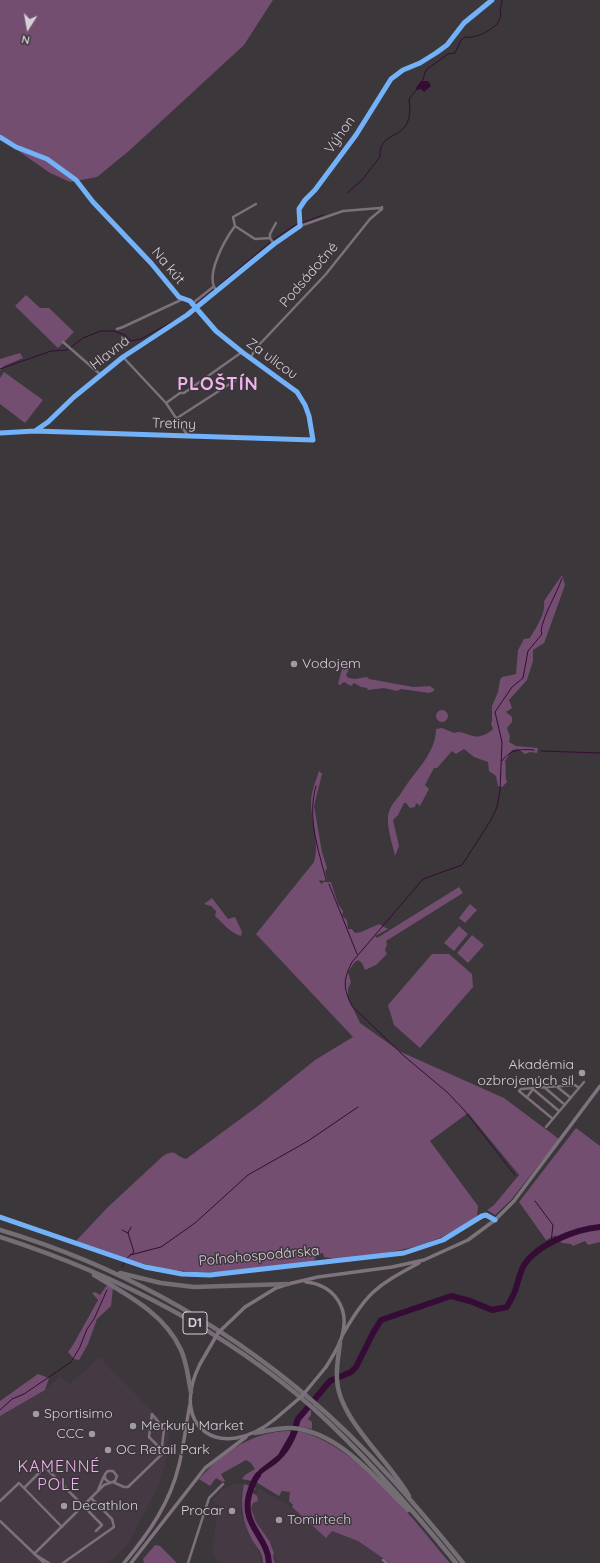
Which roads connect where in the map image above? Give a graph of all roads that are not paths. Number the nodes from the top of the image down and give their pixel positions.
1 (414, 66) dead end
2 (256, 204) dead end
3 (276, 223) dead end
4 (235, 226) junction
5 (298, 227) junction
6 (272, 241) junction
7 (136, 246) dead end
8 (215, 289) junction
9 (184, 299) junction
10 (195, 305) junction
11 (117, 328) dead end
12 (63, 342) dead end
13 (242, 352) junction
14 (123, 357) junction
15 (250, 358) junction
16 (101, 375) junction
17 (236, 380) dead end
18 (166, 403) junction
19 (177, 418) junction
20 (35, 431) junction
21 (0, 433) edge
22 (188, 436) junction
23 (313, 440) joint
24 (584, 1082) dead end
25 (556, 1086) junction
26 (600, 1086) edge
27 (543, 1087) junction
28 (579, 1088) junction
29 (533, 1089) junction
30 (527, 1097) junction
31 (571, 1098) junction
32 (565, 1105) junction
33 (559, 1111) junction
34 (553, 1119) junction
35 (546, 1127) dead end
36 (0, 1217) edge
37 (496, 1220) junction
38 (0, 1230) edge
39 (0, 1237) edge
40 (424, 1260) junction
41 (75, 1264) junction
42 (110, 1270) junction
43 (303, 1282) junction
44 (288, 1284) junction
45 (342, 1336) junction
46 (340, 1342) junction
47 (191, 1392) junction
48 (190, 1404) junction
49 (316, 1408) junction
50 (255, 1433) junction
51 (246, 1437) junction
52 (162, 1451) junction
53 (104, 1476) junction
54 (116, 1479) junction
55 (109, 1482) junction
56 (113, 1482) junction
57 (223, 1484) dead end
58 (122, 1487) junction
59 (24, 1488) junction
60 (97, 1492) junction
61 (91, 1498) junction
62 (0, 1501) edge
63 (413, 1502) junction
64 (83, 1506) junction
65 (0, 1521) edge
66 (62, 1527) junction
67 (96, 1531) dead end
68 (432, 1533) junction
69 (34, 1554) junction
70 (383, 1560) dead end
71 (132, 1562) edge
72 (44, 1563) edge
73 (49, 1563) edge
74 (63, 1563) edge
75 (124, 1563) edge
76 (188, 1563) edge
77 (387, 1563) edge
78 (456, 1563) edge
79 (463, 1563) edge

1 - 5 street, Výhon
2 - 4 street
3 - 6 street
4 - 6 street
4 - 8 street
5 - 6 street
5 - 15 street, Podsádočné
6 - 8 street
7 - 9 street, Na kút
8 - 10 street
8 - 10 street, Hlavná
9 - 10 street, Na kút
9 - 11 street
10 - 13 street, Za ulicou
10 - 14 street, Hlavná
12 - 16 street
13 - 15 street, Za ulicou
13 - 18 street
14 - 16 street, Hlavná
14 - 18 street
15 - 23 street, Za ulicou
16 - 20 street, Hlavná
17 - 19 street
18 - 19 street
19 - 22 street
20 - 21 street
20 - 22 street, Tretiny
22 - 23 street, Tretiny
24 - 28 street
25 - 27 street
25 - 28 street
25 - 31 street
26 - 37 main road
27 - 29 street
27 - 32 street
28 - 31 street
29 - 30 street
29 - 30 street
29 - 33 street
30 - 34 street
31 - 32 street
32 - 33 street
33 - 34 street
34 - 35 street
36 - 37 street, Poľnohospodárska
37 - 40 main road
38 - 42 highway, D1
39 - 41 highway, D1
40 - 43 main road
40 - 45 main road
41 - 47 highway
41 - 49 highway, D1
42 - 44 highway
42 - 49 highway, D1
43 - 44 main road
43 - 45 main road
44 - 47 main road, bridge
45 - 46 main road
46 - 50 main road, bridge
46 - 63 highway
47 - 48 main road
48 - 51 main road
48 - 75 main road
49 - 63 highway, D1
49 - 68 highway, D1
50 - 51 main road
50 - 68 highway
51 - 71 main road
52 - 52 street
52 - 58 street
53 - 54 street
53 - 55 street
53 - 60 street
54 - 56 street
54 - 58 street
55 - 56 street
55 - 60 street
56 - 58 street
57 - 76 street
59 - 62 street
59 - 64 street
59 - 66 street
60 - 61 street
61 - 64 street
61 - 74 street
63 - 79 highway, D1
64 - 66 street
64 - 67 street
65 - 69 street
66 - 69 street
68 - 78 highway, D1
69 - 72 street
69 - 73 street
70 - 77 street

